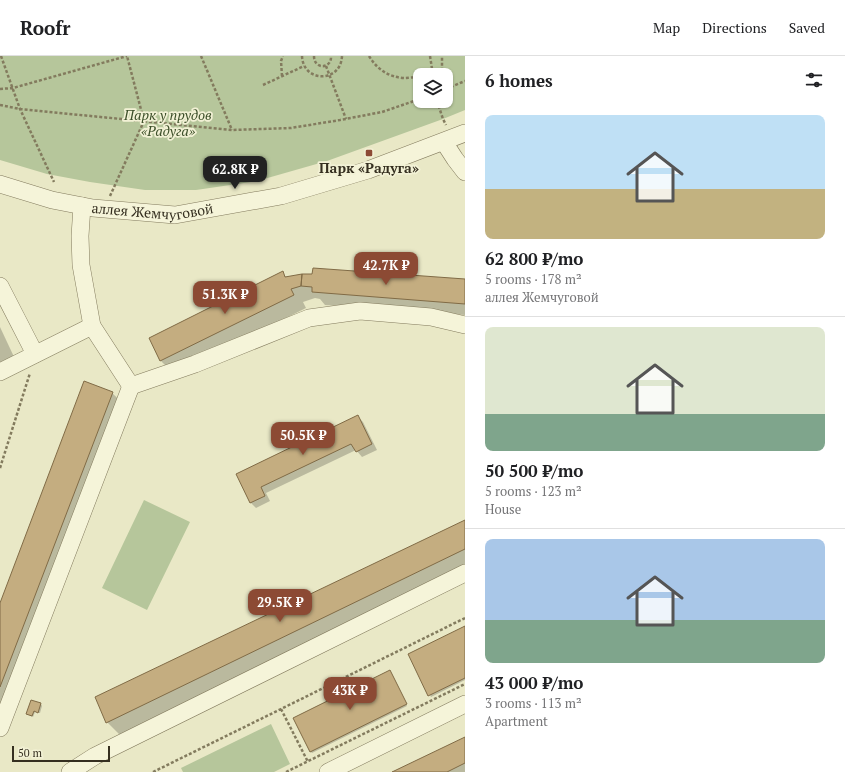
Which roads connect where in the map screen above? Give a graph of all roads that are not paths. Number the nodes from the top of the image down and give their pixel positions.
1 (465, 133) edge
2 (444, 142) junction
3 (465, 172) edge
4 (0, 184) edge
5 (82, 206) junction
6 (0, 286) edge
7 (465, 325) edge
8 (92, 326) junction
9 (35, 354) junction
10 (0, 372) edge
11 (131, 386) junction
12 (465, 573) edge
13 (465, 704) edge
14 (0, 728) edge
15 (70, 772) edge
16 (328, 772) edge

1 - 2 street, аллея Жемчуговой
2 - 3 street
2 - 5 street, аллея Жемчуговой
4 - 5 street, аллея Жемчуговой
5 - 8 street
6 - 9 street
7 - 11 street
8 - 9 street
8 - 11 street
9 - 10 street
11 - 14 street
12 - 15 street
13 - 16 street

